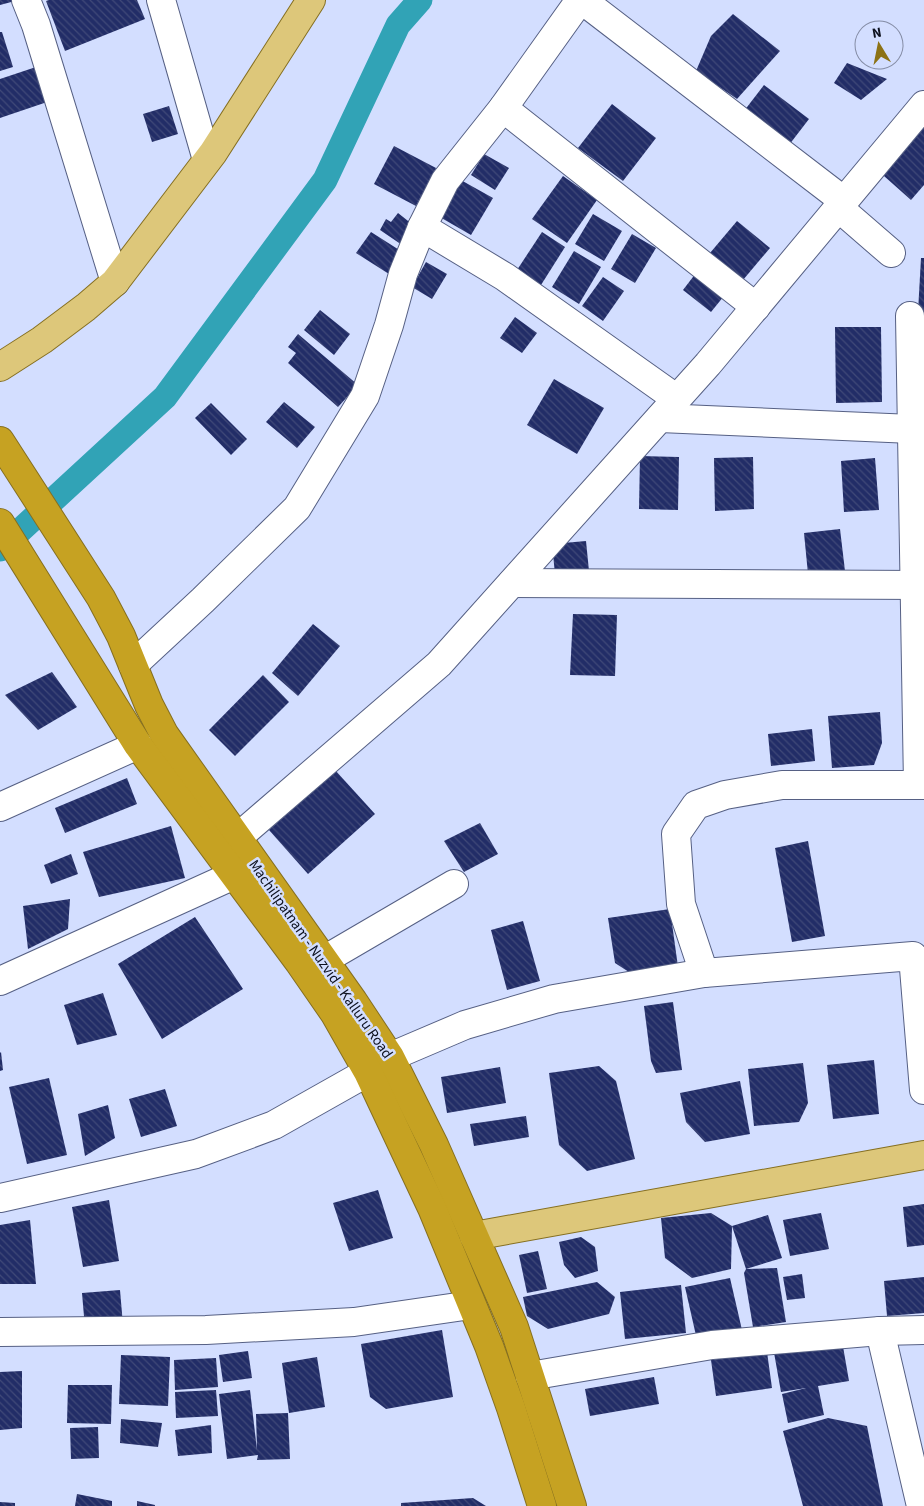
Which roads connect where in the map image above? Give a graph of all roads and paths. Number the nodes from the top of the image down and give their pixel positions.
1 (26, 0) edge
2 (161, 0) edge
3 (311, 0) edge
4 (581, 0) edge
5 (924, 105) edge
6 (503, 108) junction
7 (208, 160) junction
8 (841, 204) junction
9 (422, 227) junction
10 (891, 253) dead end
11 (115, 282) junction
12 (756, 307) junction
13 (910, 316) dead end
14 (0, 367) edge
15 (669, 409) junction
16 (918, 429) edge
17 (4, 448) edge
18 (0, 523) edge
19 (512, 583) junction
20 (919, 585) edge
21 (133, 666) junction
22 (138, 745) junction
23 (921, 785) edge
24 (0, 806) edge
25 (236, 838) junction
26 (234, 875) junction
27 (454, 884) dead end
28 (324, 960) junction
29 (704, 973) junction
30 (0, 981) edge
31 (390, 1057) junction
32 (368, 1072) junction
33 (924, 1090) edge
34 (924, 1155) edge
35 (0, 1198) edge
36 (474, 1236) junction
37 (471, 1304) junction
38 (924, 1330) edge
39 (880, 1331) junction
40 (0, 1332) edge
41 (530, 1376) junction
42 (542, 1506) edge
43 (572, 1506) edge
44 (921, 1506) edge

1 - 11 street
2 - 7 street
3 - 7 main road
4 - 6 street
4 - 8 street
5 - 8 street
6 - 9 street
6 - 12 street
7 - 11 main road
8 - 10 street
8 - 12 street
9 - 15 street
9 - 21 street
11 - 14 main road
12 - 15 street
13 - 16 street
15 - 16 street
15 - 19 street
16 - 20 street
17 - 21 highway, Machilipatnam - Nuzvid - Kalluru Road
18 - 22 highway, Machilipatnam - Nuzvid - Kalluru Road
19 - 20 street
19 - 25 street
20 - 23 street
21 - 25 highway, Machilipatnam - Nuzvid - Kalluru Road
22 - 24 street
22 - 26 highway, Machilipatnam - Nuzvid - Kalluru Road
23 - 29 street
25 - 28 highway, Machilipatnam - Nuzvid - Kalluru Road
26 - 30 street
26 - 32 highway, Machilipatnam - Nuzvid - Kalluru Road
27 - 28 street
28 - 31 highway, Machilipatnam - Nuzvid - Kalluru Road
29 - 31 street
29 - 33 street
31 - 36 highway, Machilipatnam - Nuzvid - Kalluru Road
32 - 35 street
32 - 37 highway, Machilipatnam - Nuzvid - Kalluru Road
34 - 36 main road
36 - 41 highway, Machilipatnam - Nuzvid - Kalluru Road
37 - 40 street
37 - 42 highway, Machilipatnam - Nuzvid - Kalluru Road
38 - 39 street
39 - 41 street
39 - 44 street
41 - 43 highway, Machilipatnam - Nuzvid - Kalluru Road

